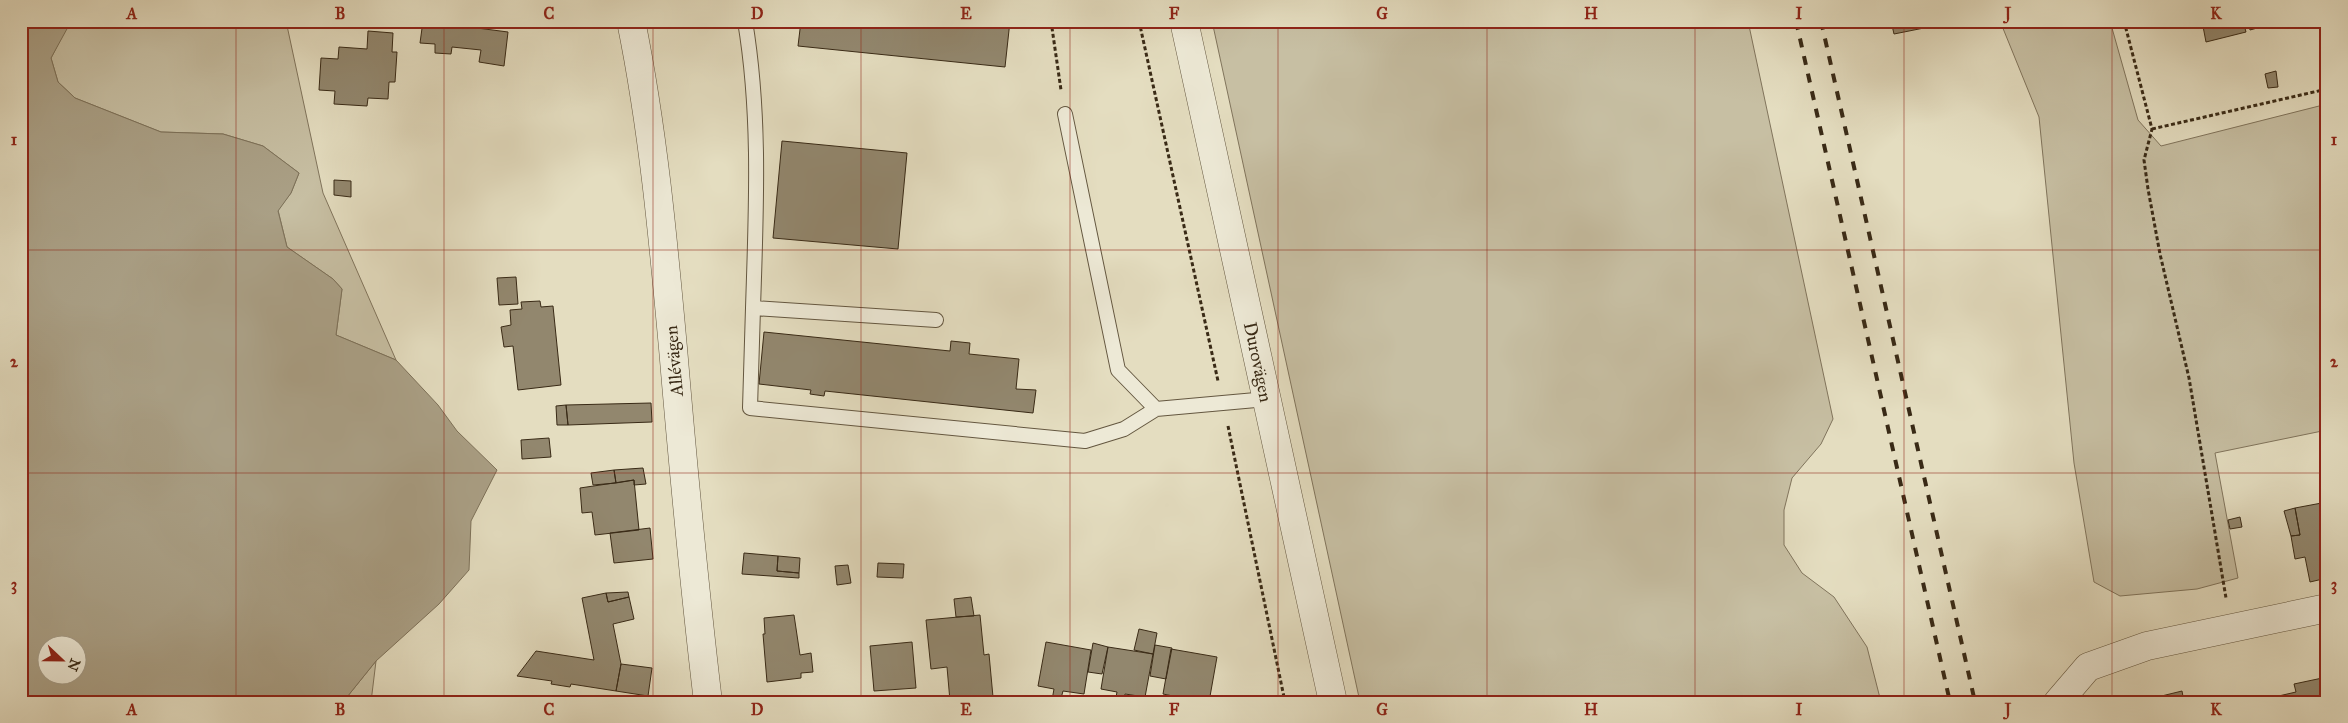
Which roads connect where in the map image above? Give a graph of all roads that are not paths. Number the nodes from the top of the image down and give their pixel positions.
1 (631, 21) edge
2 (745, 21) edge
3 (1184, 21) edge
4 (1065, 114) road end
5 (753, 308) junction
6 (936, 320) dead end
7 (1267, 399) junction
8 (1156, 408) junction
9 (2327, 608) edge
10 (708, 702) edge
11 (1333, 702) edge
12 (2058, 702) edge

1 - 10 street, Allévägen
2 - 5 lane
3 - 7 street, Durovägen
4 - 8 lane
5 - 6 lane
5 - 8 lane
7 - 8 lane
7 - 11 street, Durovägen
9 - 12 street

